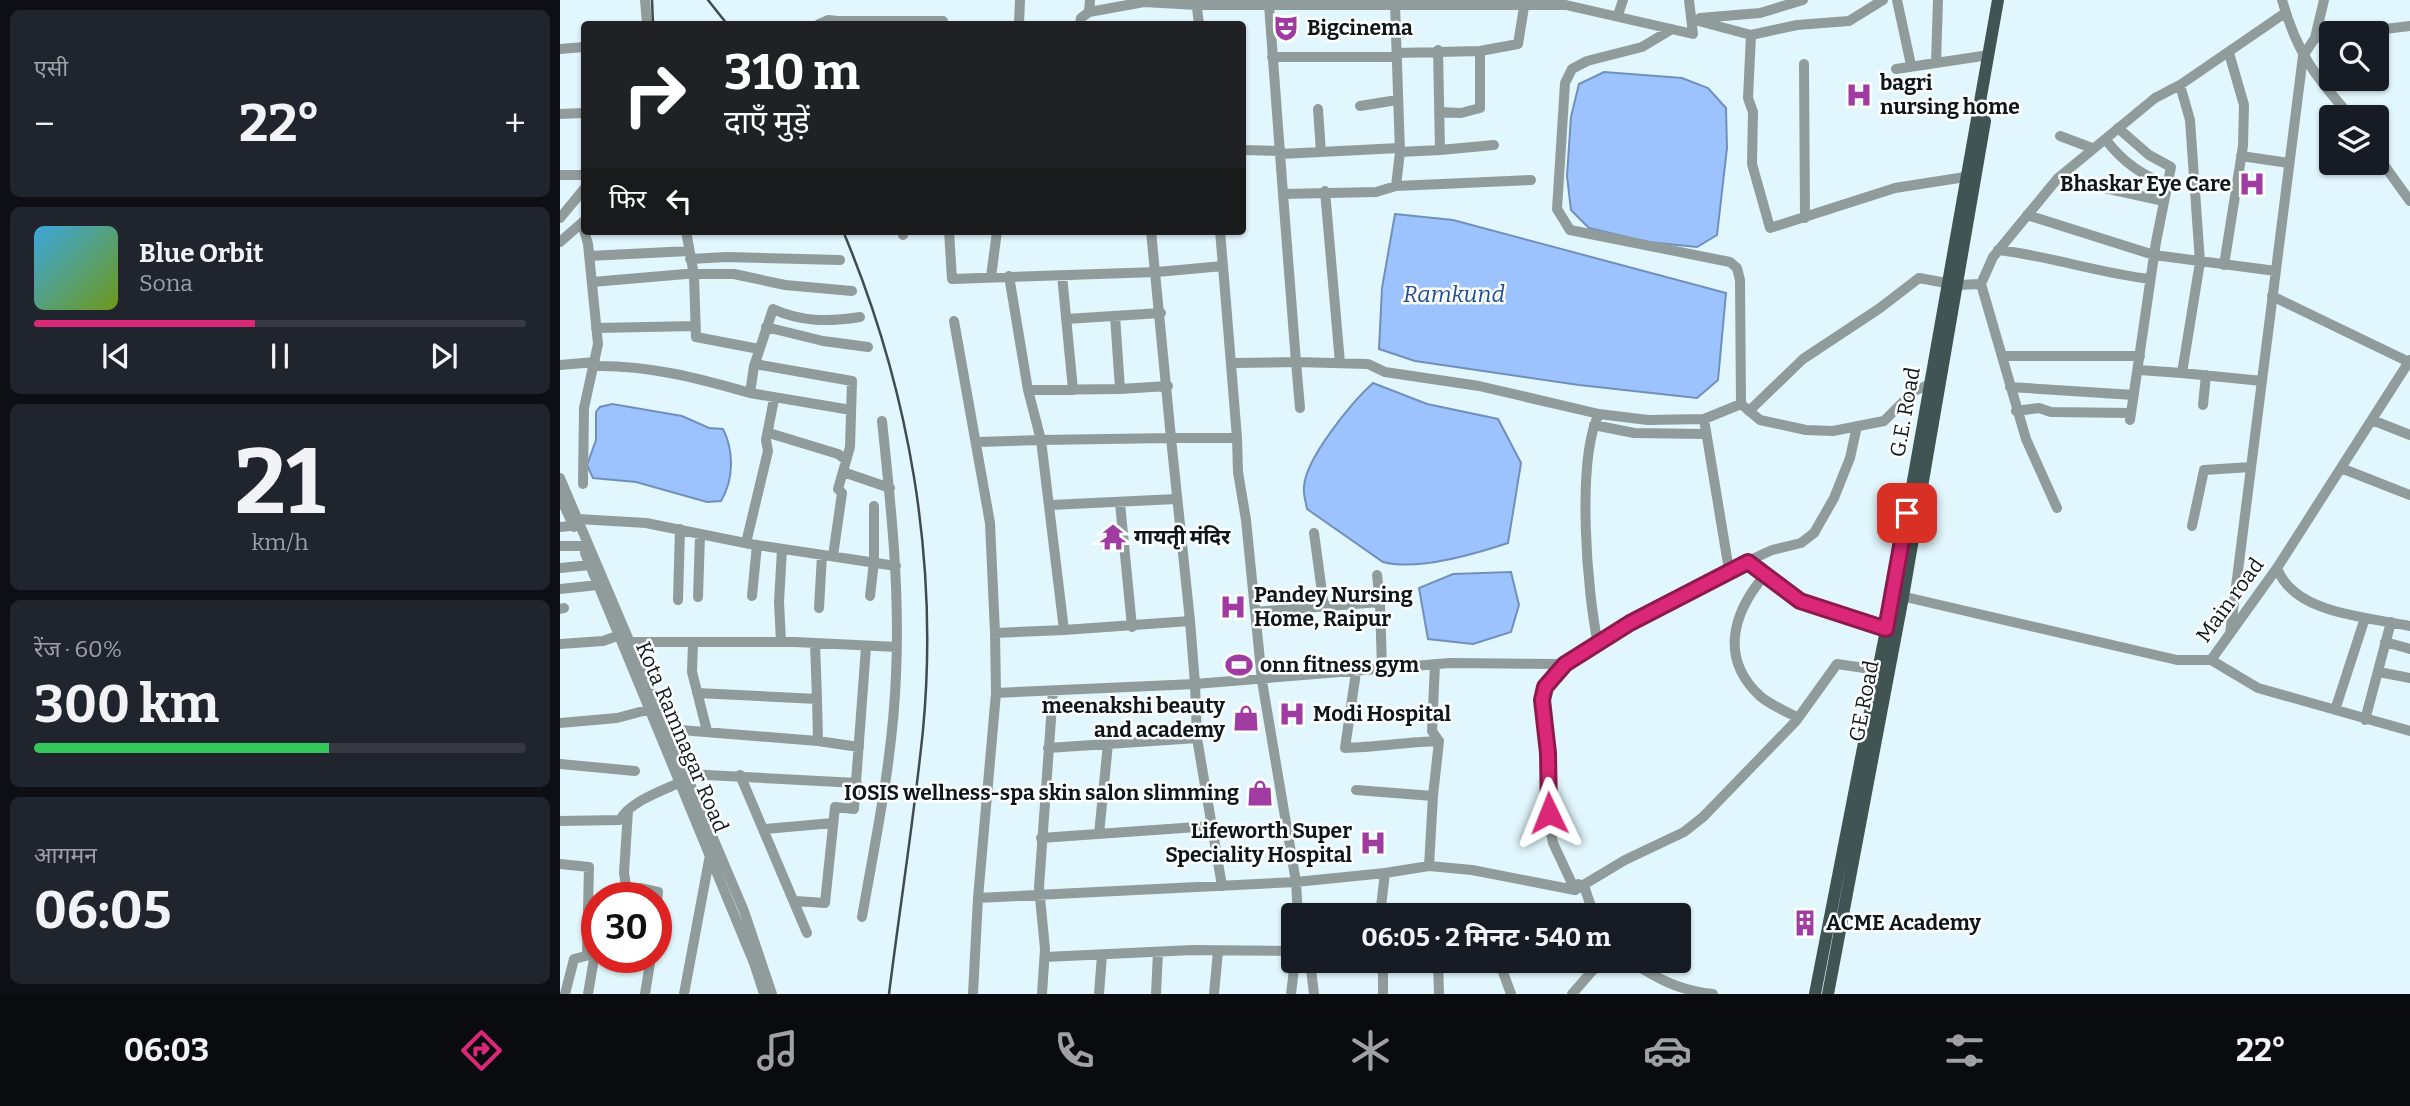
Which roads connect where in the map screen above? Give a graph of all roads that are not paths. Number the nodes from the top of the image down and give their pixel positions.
1 (645, 0) edge
2 (1020, 0) edge
3 (1090, 0) edge
4 (1623, 0) edge
5 (1689, 0) edge
6 (1802, 0) edge
7 (1883, 0) edge
8 (1897, 0) edge
9 (1938, 0) edge
10 (1998, 0) edge
11 (2006, 0) edge
12 (2282, 0) edge
13 (2324, 0) edge
14 (1144, 1) edge
15 (1525, 2) edge
16 (1197, 3) edge
17 (1253, 3) edge
18 (1388, 4) edge
19 (1269, 5) junction
20 (1090, 12) junction
21 (2286, 13) junction
22 (1618, 15) junction
23 (1691, 19) junction
24 (647, 21) edge
25 (1018, 21) edge
26 (1080, 21) edge
27 (1199, 21) edge
28 (2410, 26) edge
29 (1672, 29) junction
30 (2389, 29) edge
31 (1751, 35) junction
32 (2315, 38) junction
33 (2319, 38) edge
34 (560, 46) edge
35 (581, 47) edge
36 (1438, 50) junction
37 (1480, 51) junction
38 (2229, 53) junction
39 (1397, 55) junction
40 (1989, 55) junction
41 (2303, 56) junction
42 (1272, 57) junction
43 (1936, 63) junction
44 (1804, 64) dead end
45 (1911, 65) junction
46 (1896, 69) dead end
47 (2180, 85) junction
48 (1397, 100) junction
49 (2342, 105) edge
50 (1360, 106) dead end
51 (1318, 109) dead end
52 (1439, 112) junction
53 (581, 113) edge
54 (560, 114) edge
55 (2118, 128) junction
56 (2060, 136) dead end
57 (2106, 140) junction
58 (1494, 145) dead end
59 (2092, 148) junction
60 (1246, 150) edge
61 (1399, 150) junction
62 (1440, 150) junction
63 (1321, 152) junction
64 (1281, 153) junction
65 (2241, 156) junction
66 (2289, 163) junction
67 (2389, 172) edge
68 (560, 175) edge
69 (581, 175) edge
70 (1965, 177) junction
71 (2059, 178) junction
72 (1531, 180) dead end
73 (2167, 184) junction
74 (1396, 186) junction
75 (1325, 191) junction
76 (581, 194) edge
77 (1283, 194) junction
78 (2164, 201) junction
79 (2410, 201) edge
80 (2027, 215) junction
81 (560, 218) edge
82 (1805, 218) junction
83 (560, 224) edge
84 (581, 228) edge
85 (586, 235) edge
86 (686, 235) edge
87 (949, 235) edge
88 (996, 235) edge
89 (1152, 235) edge
90 (1220, 235) edge
91 (564, 238) edge
92 (1998, 250) junction
93 (689, 255) junction
94 (2154, 255) junction
95 (589, 256) junction
96 (840, 261) dead end
97 (2200, 262) junction
98 (2224, 265) junction
99 (1223, 266) junction
100 (2276, 271) junction
101 (1157, 272) junction
102 (694, 275) junction
103 (1062, 275) junction
104 (1009, 276) junction
105 (991, 277) junction
106 (2150, 279) junction
107 (592, 282) junction
108 (1952, 284) junction
109 (1981, 285) junction
110 (852, 291) dead end
111 (2272, 296) junction
112 (1161, 313) junction
113 (1115, 316) junction
114 (860, 317) dead end
115 (1066, 319) junction
116 (954, 321) dead end
117 (696, 326) junction
118 (766, 327) junction
119 (596, 328) junction
120 (868, 347) dead end
121 (760, 348) junction
122 (2001, 356) junction
123 (2140, 356) junction
124 (2409, 361) edge
125 (1296, 362) junction
126 (1233, 363) junction
127 (1340, 363) junction
128 (595, 364) junction
129 (755, 364) junction
130 (560, 365) edge
131 (2138, 370) junction
132 (2182, 373) junction
133 (2206, 375) junction
134 (2262, 381) junction
135 (1935, 383) junction
136 (1168, 386) junction
137 (2010, 387) junction
138 (1120, 389) junction
139 (1028, 390) junction
140 (1073, 390) junction
141 (750, 393) junction
142 (2134, 395) junction
143 (774, 399) junction
144 (2203, 405) dead end
145 (1745, 407) junction
146 (1300, 408) dead end
147 (851, 410) junction
148 (2017, 411) junction
149 (1599, 414) junction
150 (1704, 419) junction
151 (2372, 420) junction
152 (882, 421) dead end
153 (1594, 425) junction
154 (1857, 426) junction
155 (769, 433) junction
156 (1706, 434) junction
157 (2410, 435) edge
158 (1171, 438) junction
159 (1237, 438) junction
160 (1041, 440) junction
161 (978, 442) junction
162 (846, 460) junction
163 (2251, 467) junction
164 (2341, 468) junction
165 (843, 472) junction
166 (560, 478) edge
167 (583, 484) dead end
168 (890, 488) junction
169 (2410, 495) edge
170 (1176, 499) junction
171 (561, 500) edge
172 (1119, 503) junction
173 (1051, 505) junction
174 (874, 506) dead end
175 (2057, 508) dead end
176 (577, 523) junction
177 (2192, 526) dead end
178 (560, 527) edge
179 (680, 529) junction
180 (1314, 533) dead end
181 (700, 535) junction
182 (751, 544) junction
183 (560, 546) edge
184 (582, 546) junction
185 (782, 549) junction
186 (827, 555) junction
187 (874, 562) junction
188 (1748, 562) junction
189 (590, 565) junction
190 (896, 565) junction
191 (560, 568) edge
192 (2277, 568) junction
193 (1729, 570) junction
194 (1377, 575) dead end
195 (1764, 576) junction
196 (598, 585) junction
197 (560, 589) edge
198 (752, 596) dead end
199 (870, 596) dead end
200 (1898, 596) junction
201 (698, 597) dead end
202 (678, 600) dead end
203 (1380, 602) junction
204 (1324, 607) junction
205 (819, 608) dead end
206 (1255, 611) junction
207 (2365, 618) junction
208 (1191, 621) junction
209 (2391, 622) junction
210 (2410, 626) edge
211 (1132, 627) junction
212 (1886, 629) junction
213 (1064, 630) junction
214 (995, 633) junction
215 (2230, 635) junction
216 (625, 637) junction
217 (693, 642) junction
218 (781, 642) junction
219 (2385, 642) junction
220 (816, 643) junction
221 (560, 644) edge
222 (1598, 644) junction
223 (866, 647) junction
224 (897, 647) junction
225 (2410, 649) edge
226 (2211, 660) junction
227 (1435, 664) junction
228 (1565, 664) junction
229 (1382, 670) junction
230 (1878, 670) junction
231 (1356, 672) junction
232 (2379, 672) junction
233 (2410, 678) edge
234 (1262, 681) junction
235 (1195, 684) junction
236 (1053, 691) junction
237 (697, 693) junction
238 (996, 693) junction
239 (817, 699) junction
240 (648, 710) junction
241 (2335, 710) junction
242 (1798, 718) junction
243 (2365, 720) junction
244 (560, 723) edge
245 (668, 729) junction
246 (707, 731) junction
247 (2410, 731) edge
248 (1197, 738) junction
249 (818, 741) junction
250 (1439, 741) junction
251 (1108, 744) junction
252 (859, 747) junction
253 (1048, 748) junction
254 (560, 764) edge
255 (635, 771) dead end
256 (740, 775) junction
257 (686, 778) junction
258 (857, 783) junction
259 (1356, 790) dead end
260 (1433, 796) junction
261 (628, 811) junction
262 (560, 821) edge
263 (833, 823) junction
264 (1211, 826) junction
265 (765, 829) junction
266 (1099, 834) junction
267 (1041, 838) junction
268 (710, 855) junction
269 (560, 864) edge
270 (1429, 866) junction
271 (1385, 873) junction
272 (590, 882) edge
273 (625, 882) edge
274 (1296, 882) junction
275 (1575, 885) junction
276 (1222, 886) junction
277 (1040, 897) junction
278 (978, 898) junction
279 (796, 901) junction
280 (1297, 903) edge
281 (1381, 903) edge
282 (1585, 903) edge
283 (862, 917) dead end
284 (807, 933) dead end
285 (1218, 951) junction
286 (1281, 951) edge
287 (1158, 952) junction
288 (1102, 955) junction
289 (581, 957) edge
290 (1045, 957) junction
291 (591, 973) edge
292 (648, 973) edge
293 (1294, 973) edge
294 (1311, 973) edge
295 (1383, 973) edge
296 (1438, 973) edge
297 (1503, 973) edge
298 (1588, 973) edge
299 (1650, 973) edge
300 (565, 994) edge
301 (588, 994) edge
302 (645, 994) edge
303 (684, 994) edge
304 (764, 994) edge
305 (772, 994) edge
306 (973, 994) edge
307 (1042, 994) edge
308 (1099, 994) edge
309 (1156, 994) edge
310 (1214, 994) edge
311 (1291, 994) edge
312 (1314, 994) edge
313 (1383, 994) edge
314 (1439, 994) edge
315 (1511, 994) edge
316 (1572, 994) edge
317 (1713, 994) edge
318 (1815, 994) edge
319 (1828, 994) edge

1 - 24 street
2 - 25 street
3 - 20 street
4 - 22 street
5 - 23 street
6 - 23 street
7 - 31 street
8 - 45 street
9 - 43 street
10 - 40 main road
11 - 108 main road, GE Road
12 - 21 street
13 - 32 street
14 - 16 street
14 - 20 street
15 - 18 street
15 - 22 street
15 - 37 street
16 - 17 street
16 - 27 street
17 - 19 street
18 - 19 street
18 - 39 street
19 - 42 street
20 - 26 street
21 - 38 street
21 - 41 street
22 - 29 street
23 - 29 street
23 - 31 street
28 - 30 street
29 - 145 street
31 - 82 street
32 - 33 street
32 - 41 street
34 - 35 street
36 - 37 street
36 - 39 street
36 - 52 street
37 - 52 street
38 - 47 street
38 - 65 street
39 - 42 street
39 - 48 street
40 - 43 street
40 - 70 main road
41 - 49 street
41 - 66 street
42 - 64 street
43 - 45 street
44 - 82 street
45 - 46 street
47 - 55 street
47 - 97 street
48 - 50 street
48 - 61 street
51 - 63 street
52 - 62 street
53 - 54 street
55 - 57 street
55 - 73 street
56 - 59 street
57 - 59 street
57 - 73 street
58 - 62 street
59 - 71 street
60 - 64 street
61 - 62 street
61 - 63 street
61 - 74 street
63 - 64 street
64 - 77 street
65 - 66 street
65 - 98 street
66 - 100 street
67 - 79 street
68 - 69 street
70 - 82 street
70 - 108 main road
71 - 78 street
71 - 80 street
72 - 74 street
73 - 78 street
74 - 75 street
75 - 77 street
75 - 127 street
76 - 81 street
77 - 125 street
78 - 94 street
80 - 92 street
80 - 94 street
83 - 91 street
84 - 91 street
85 - 95 street
86 - 93 street
87 - 105 street
88 - 105 street
89 - 101 street
90 - 99 street
92 - 106 street
92 - 109 street
93 - 95 street
93 - 96 street
93 - 102 street
94 - 97 street
94 - 106 street
95 - 107 street
97 - 98 street
97 - 132 street
98 - 100 street
99 - 101 street
99 - 126 street
100 - 111 street
101 - 103 street
101 - 112 street
102 - 107 street
102 - 110 street
102 - 117 street
103 - 104 street
103 - 115 street
104 - 105 street
104 - 139 street
106 - 123 street
107 - 119 street
108 - 109 street
108 - 135 main road, GE Road
108 - 145 street
109 - 122 street
111 - 124 street
111 - 134 street
112 - 113 street
112 - 136 street
113 - 115 street
113 - 138 street
114 - 118 street
115 - 140 street
116 - 161 street
117 - 119 street
117 - 121 street
118 - 120 street
118 - 121 street
119 - 128 street
121 - 129 street
122 - 123 street
122 - 137 street
123 - 131 street
124 - 151 street, Main road
125 - 126 street
125 - 127 street
125 - 146 street
126 - 159 street
127 - 149 street
128 - 130 street
128 - 141 street
128 - 167 street
129 - 141 street
129 - 147 street
131 - 132 street
131 - 142 street
132 - 133 street
133 - 134 street
133 - 144 street
134 - 163 street
135 - 154 street
135 - 200 main road, GE Road
136 - 138 street
136 - 158 street
137 - 142 street
137 - 148 street
138 - 140 street
139 - 140 street
139 - 160 street
141 - 143 street
142 - 148 street
143 - 147 street
143 - 155 street
145 - 150 street
145 - 154 street
147 - 162 street
148 - 175 street
149 - 150 street
149 - 153 street
150 - 156 street
151 - 157 street
151 - 164 street, Main road
152 - 168 street
153 - 156 street
153 - 222 street
154 - 188 street
155 - 162 street
155 - 182 street
156 - 193 street
158 - 159 street
158 - 160 street
158 - 170 street
159 - 206 street
160 - 161 street
160 - 173 street
161 - 214 street
162 - 165 street
163 - 177 street
163 - 215 street
164 - 169 street
164 - 192 street, Main road
165 - 168 street
165 - 186 street
166 - 176 street
168 - 190 street
170 - 172 street
170 - 208 street
171 - 176 street, Kota Ramnagar Road
172 - 173 street
172 - 211 street
173 - 213 street
174 - 187 street
176 - 178 street
176 - 179 street
176 - 184 street, Kota Ramnagar Road
176 - 216 street
179 - 181 street
179 - 202 street
180 - 204 street
181 - 182 street
181 - 201 street
182 - 185 street
182 - 198 street
183 - 184 street
184 - 189 street, Kota Ramnagar Road
185 - 186 street
185 - 218 street
186 - 187 street
186 - 205 street
187 - 190 street
187 - 199 street
188 - 193 street
188 - 195 street
189 - 191 street
189 - 196 street, Kota Ramnagar Road
190 - 224 street
192 - 207 street
192 - 215 street, Main road
193 - 222 street
194 - 203 street
195 - 212 street
195 - 242 street
196 - 197 street
196 - 216 street, Kota Ramnagar Road
200 - 212 main road
200 - 226 street, Main road
200 - 319 main road, GE Road
203 - 204 street
203 - 229 street
204 - 206 street
206 - 234 street
207 - 209 street
207 - 241 street
208 - 211 street
208 - 235 street
209 - 210 street
209 - 219 street
211 - 213 street
212 - 230 main road
213 - 214 street
214 - 238 street
215 - 226 street, Main road
216 - 217 street
216 - 221 street
216 - 240 street, Kota Ramnagar Road
216 - 245 street
217 - 218 street
217 - 237 street
218 - 220 street
219 - 225 street
219 - 232 street
220 - 223 street
220 - 239 street
222 - 228 street
223 - 224 street
223 - 252 street
224 - 283 street
226 - 241 street
227 - 228 street
227 - 229 street
227 - 250 street
228 - 275 street
229 - 231 street
230 - 242 street
230 - 318 main road
231 - 234 street
231 - 250 street
232 - 233 street
232 - 243 street
234 - 235 street
234 - 274 street
235 - 236 street
235 - 248 street
236 - 238 street
236 - 253 street
237 - 239 street
237 - 246 street
238 - 278 street
239 - 249 street
240 - 244 street
240 - 257 street, Kota Ramnagar Road
241 - 243 street
242 - 275 street
243 - 247 street
245 - 246 street
245 - 257 street
246 - 249 street
248 - 251 street
248 - 264 street
249 - 252 street
250 - 260 street
251 - 253 street
251 - 266 street
252 - 258 street
253 - 267 street
254 - 255 street
256 - 257 street
256 - 258 street
256 - 265 street
257 - 261 street
257 - 268 street, Kota Ramnagar Road
257 - 305 street
258 - 263 street
259 - 260 street
260 - 270 street
261 - 262 street
261 - 273 street
263 - 265 street
263 - 279 street
264 - 266 street
264 - 276 street
265 - 279 street
266 - 267 street
267 - 277 street
268 - 303 street
268 - 304 street, Kota Ramnagar Road
269 - 272 street
270 - 271 street
270 - 275 street
271 - 274 street
271 - 281 street
274 - 276 street
274 - 280 street
275 - 282 street
276 - 277 street
277 - 278 street
277 - 290 street
278 - 306 street
279 - 284 street
285 - 286 street
285 - 287 street
285 - 310 street
287 - 288 street
287 - 309 street
288 - 290 street
288 - 308 street
289 - 300 street
290 - 307 street
291 - 301 street
292 - 302 street
293 - 311 street
294 - 312 street
295 - 313 street
296 - 314 street
297 - 315 street
298 - 316 street
299 - 317 street

